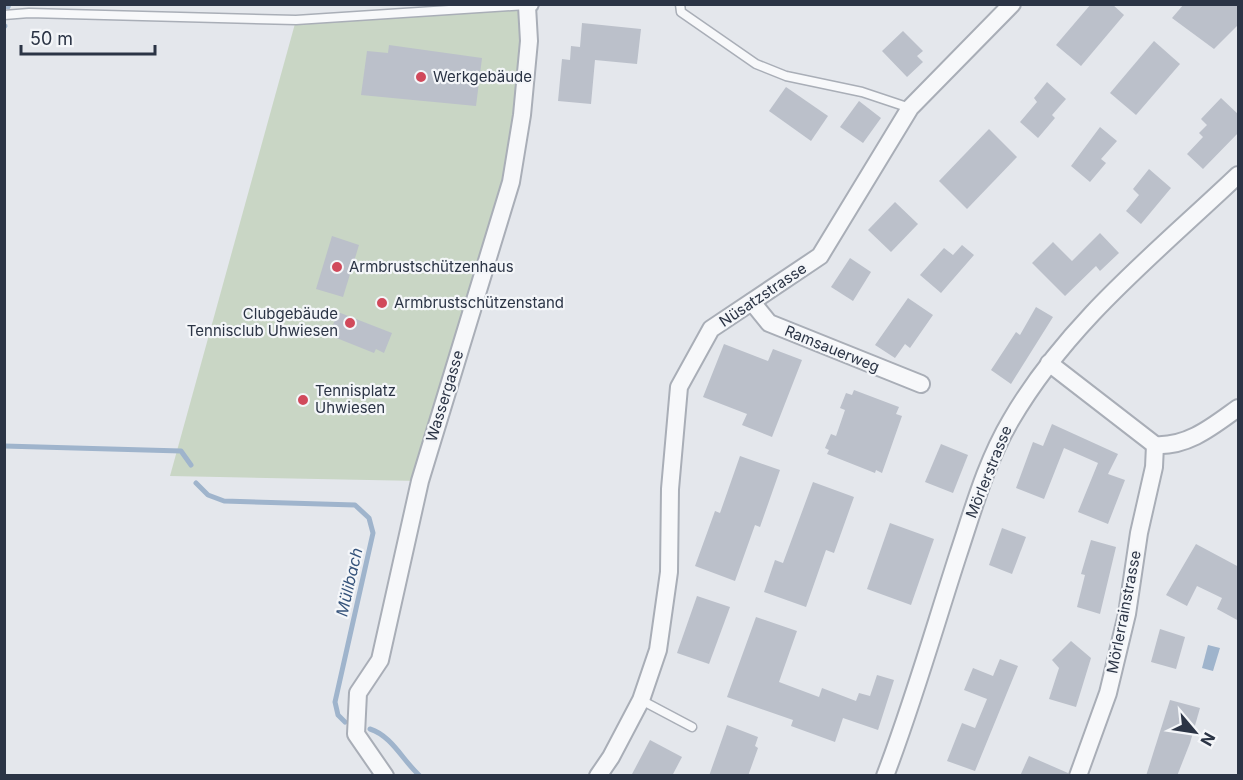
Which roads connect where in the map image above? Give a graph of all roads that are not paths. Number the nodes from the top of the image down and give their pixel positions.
1 (680, 4) edge
2 (1012, 4) edge
3 (528, 5) edge
4 (4, 15) edge
5 (910, 108) junction
6 (1239, 175) edge
7 (752, 302) junction
8 (1049, 363) junction
9 (921, 384) dead end
10 (1239, 408) edge
11 (1155, 445) junction
12 (641, 699) junction
13 (692, 727) dead end
14 (385, 776) edge
15 (598, 776) edge
16 (885, 776) edge
17 (1078, 776) edge

1 - 5 lane
2 - 5 street, Nüsatzstrasse
3 - 4 lane
3 - 14 street, Wassergasse
5 - 7 street, Nüsatzstrasse
6 - 8 street, Mörlerstrasse
7 - 9 street, Ramsauerweg
7 - 12 street, Nüsatzstrasse
8 - 11 street
8 - 16 street, Mörlerstrasse
10 - 11 street
11 - 17 street, Mörlerrainstrasse
12 - 13 lane
12 - 15 street, Nüsatzstrasse

